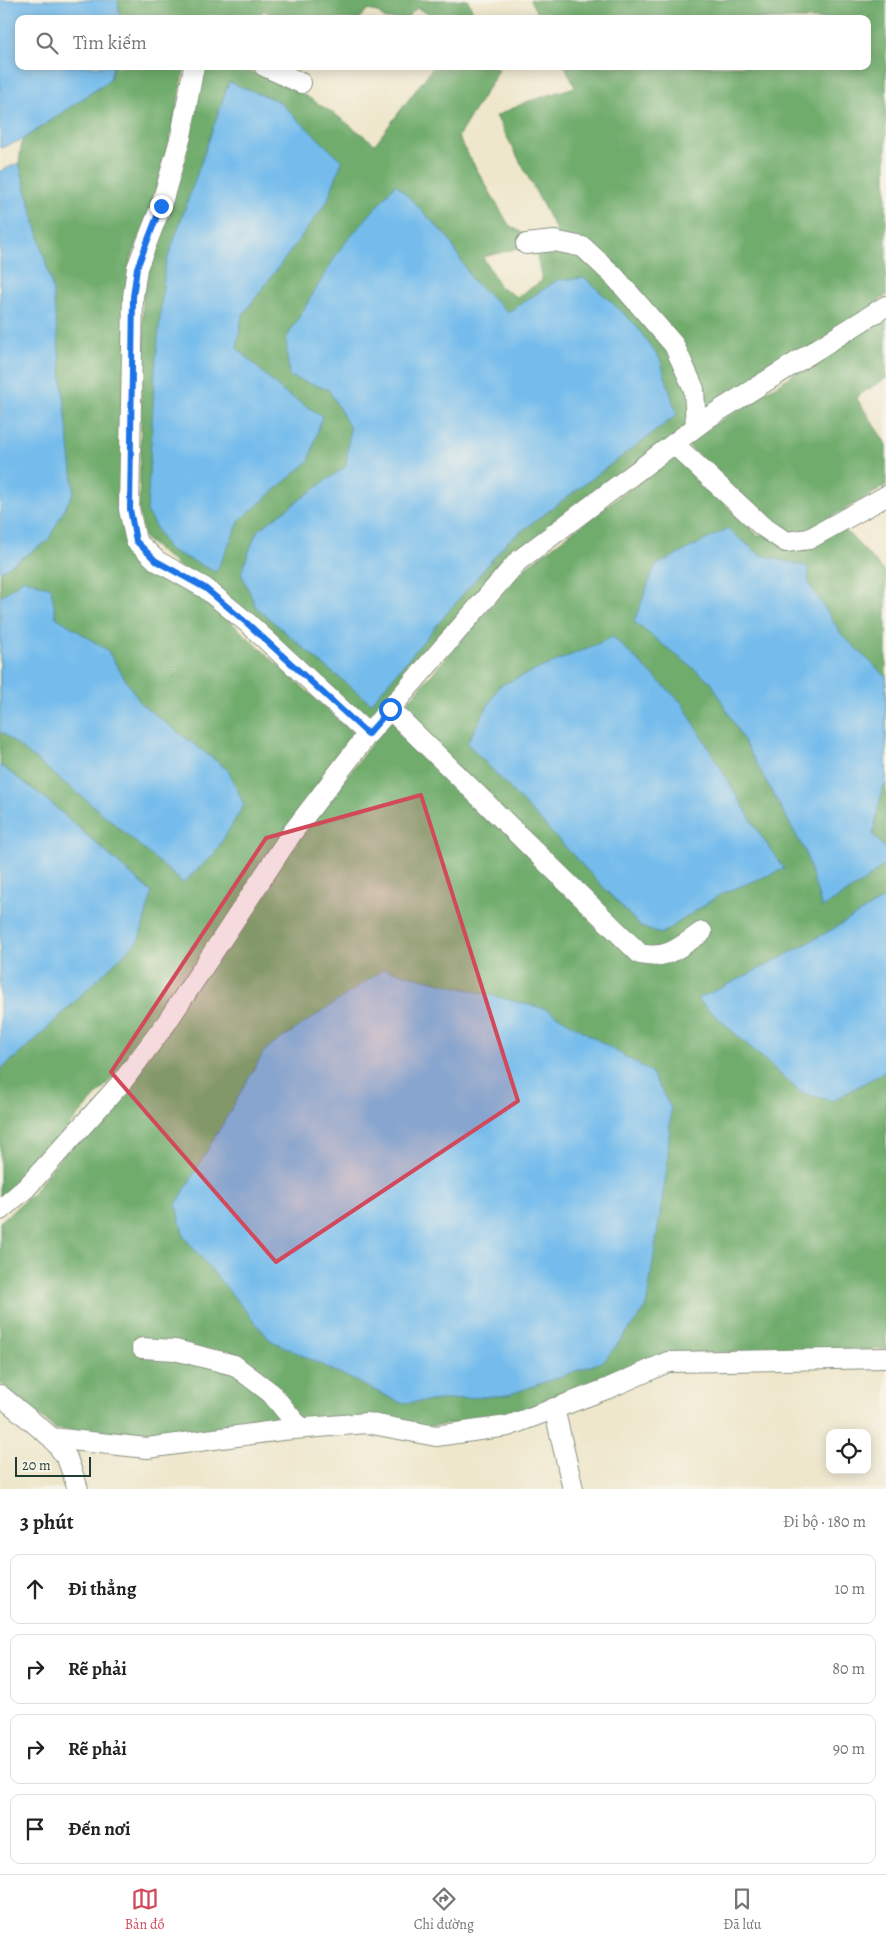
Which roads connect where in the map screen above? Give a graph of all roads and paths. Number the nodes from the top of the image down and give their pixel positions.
1 (193, 70) edge
2 (273, 70) edge
3 (301, 82) dead end
4 (526, 244) dead end
5 (886, 306) edge
6 (696, 427) junction
7 (674, 444) junction
8 (886, 496) edge
9 (390, 709) junction
10 (368, 734) junction
11 (702, 932) dead end
12 (0, 1210) edge
13 (142, 1348) dead end
14 (886, 1358) edge
15 (0, 1395) edge
16 (554, 1408) junction
17 (300, 1428) junction
18 (52, 1438) junction
19 (78, 1489) edge
20 (573, 1489) edge

1 - 10 street
2 - 3 street
4 - 6 street
5 - 6 street
6 - 7 street
7 - 8 street
7 - 9 street
9 - 10 street
9 - 11 street
10 - 12 street
13 - 17 street
14 - 16 street
15 - 18 street
16 - 17 street
16 - 20 street
17 - 18 street
18 - 19 street

